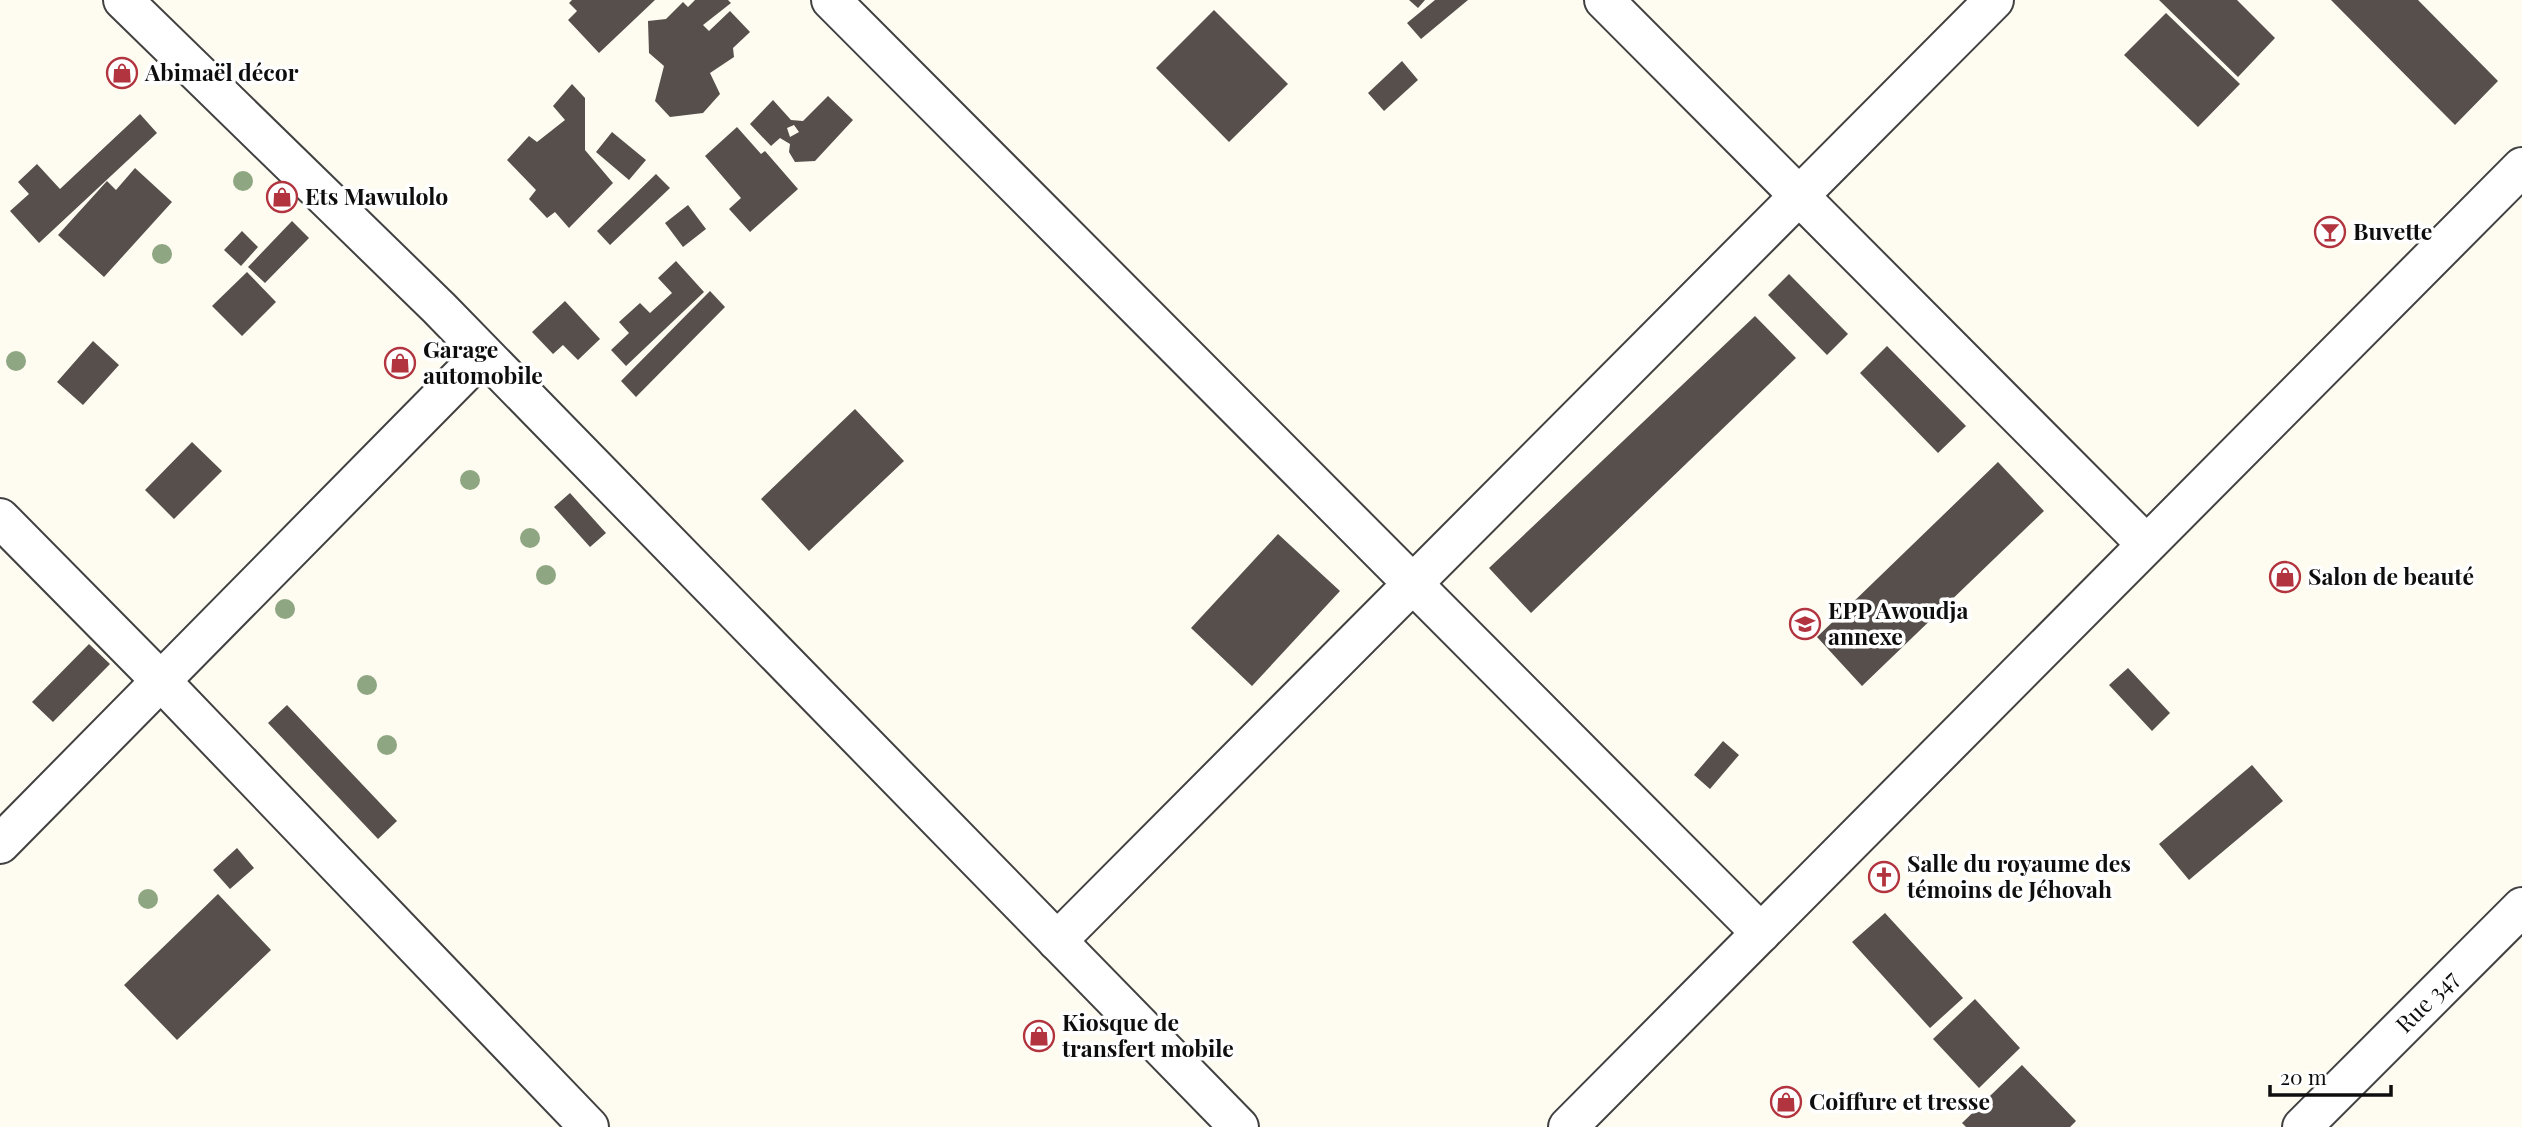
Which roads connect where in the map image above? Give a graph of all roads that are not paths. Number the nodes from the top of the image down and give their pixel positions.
1 (123, 0) edge
2 (831, 0) edge
3 (1604, 0) edge
4 (1994, 0) edge
5 (2522, 167) edge
6 (1799, 196) junction
7 (483, 354) junction
8 (0, 519) edge
9 (2146, 544) junction
10 (1413, 583) junction
11 (160, 680) junction
12 (0, 844) edge
13 (2522, 907) edge
14 (1761, 933) junction
15 (1057, 941) junction
16 (589, 1127) edge
17 (1238, 1127) edge
18 (1568, 1127) edge
19 (2302, 1127) edge

1 - 7 street
2 - 10 street
3 - 6 street
4 - 6 street
5 - 9 street
6 - 9 street
6 - 10 street
7 - 11 street
7 - 15 street
8 - 11 street
9 - 14 street
10 - 14 street
10 - 15 street
11 - 12 street
11 - 16 street
13 - 19 street, Rue 347
14 - 18 street
15 - 17 street

